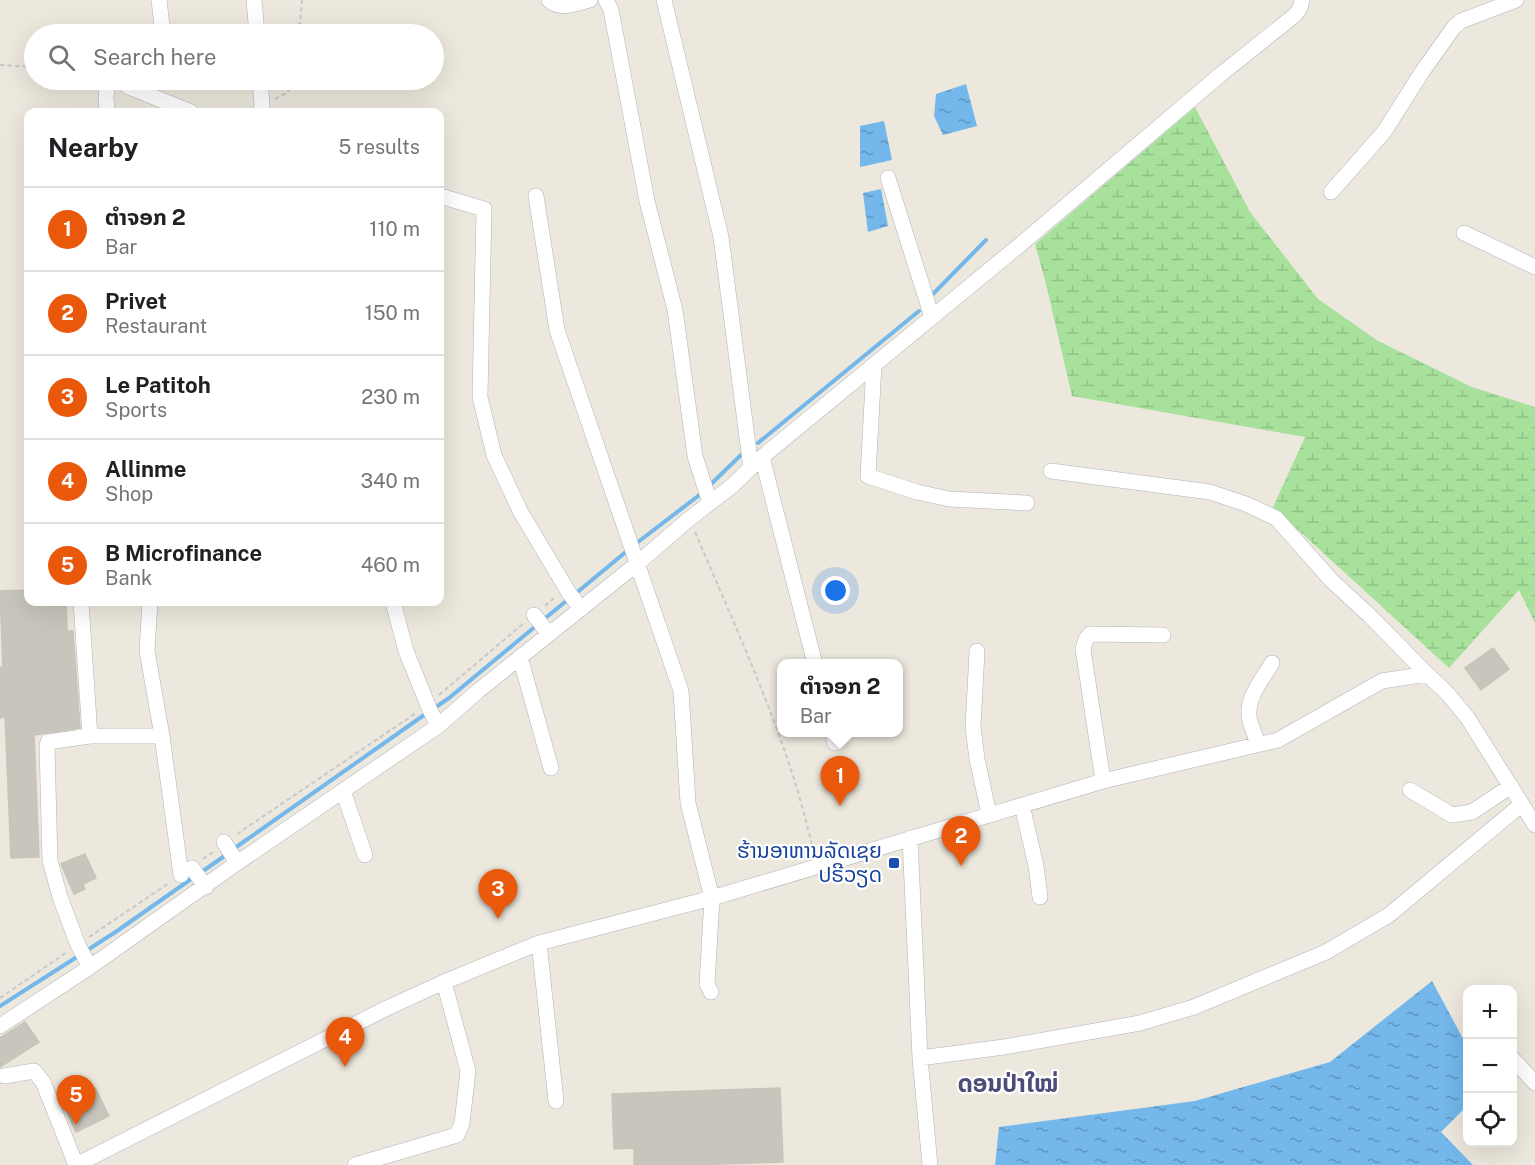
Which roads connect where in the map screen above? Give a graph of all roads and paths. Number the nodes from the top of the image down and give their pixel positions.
1 (159, 0) edge
2 (254, 0) edge
3 (302, 0) edge
4 (549, 0) edge
5 (590, 0) edge
6 (606, 0) edge
7 (664, 0) edge
8 (1302, 0) edge
9 (1516, 0) edge
10 (162, 24) edge
11 (256, 24) edge
12 (300, 24) edge
13 (0, 65) edge
14 (24, 66) edge
15 (107, 90) edge
16 (136, 90) edge
17 (260, 90) edge
18 (289, 90) edge
19 (107, 108) edge
20 (181, 108) edge
21 (261, 108) edge
22 (263, 108) edge
23 (888, 178) dead end
24 (1332, 192) dead end
25 (536, 196) dead end
26 (444, 197) edge
27 (1464, 233) dead end
28 (1535, 267) edge
29 (932, 317) junction
30 (874, 365) junction
31 (757, 462) junction
32 (1051, 471) dead end
33 (708, 499) junction
34 (1027, 503) dead end
35 (689, 519) junction
36 (638, 563) junction
37 (573, 599) junction
38 (81, 606) edge
39 (150, 606) edge
40 (394, 606) edge
41 (541, 624) junction
42 (1162, 635) dead end
43 (977, 651) dead end
44 (520, 657) junction
45 (814, 659) edge
46 (1272, 663) dead end
47 (1427, 674) junction
48 (432, 714) junction
49 (777, 733) edge
50 (90, 736) junction
51 (162, 736) junction
52 (779, 737) edge
53 (1258, 744) junction
54 (551, 768) dead end
55 (1103, 781) junction
56 (1510, 786) junction
57 (1410, 790) dead end
58 (343, 791) junction
59 (1522, 804) junction
60 (1022, 805) junction
61 (990, 814) junction
62 (1535, 825) edge
63 (910, 838) junction
64 (230, 852) junction
65 (365, 855) dead end
66 (818, 867) junction
67 (195, 876) junction
68 (1040, 897) dead end
69 (712, 898) junction
70 (539, 943) junction
71 (83, 954) junction
72 (444, 982) junction
73 (711, 992) dead end
74 (0, 998) edge
75 (0, 1026) edge
76 (920, 1058) junction
77 (1517, 1063) edge
78 (4, 1076) dead end
79 (1535, 1083) edge
80 (556, 1101) dead end
81 (76, 1165) edge
82 (355, 1165) edge
83 (930, 1165) edge

1 - 10 street
2 - 11 street
3 - 12 path
4 - 5 street
6 - 33 street
7 - 31 street
8 - 29 street
9 - 24 street
13 - 14 path
15 - 19 street
16 - 20 street
17 - 21 street
18 - 22 path
23 - 29 street
25 - 36 street
26 - 37 street
27 - 28 street
29 - 30 street
30 - 31 street
30 - 34 street
31 - 33 street
31 - 45 street
32 - 47 street
33 - 35 street
35 - 36 street
35 - 49 path
36 - 37 street
36 - 69 street
37 - 41 street
37 - 41 path
38 - 50 street
39 - 51 street
40 - 48 street
41 - 44 street
41 - 48 path
42 - 55 street
43 - 61 street
44 - 48 street
44 - 54 street
46 - 53 street
47 - 53 street
47 - 56 street
48 - 58 street
48 - 64 path
50 - 51 street
50 - 71 street
51 - 67 street
52 - 66 path
53 - 55 street
55 - 60 street
56 - 57 street
56 - 59 street
58 - 64 street
58 - 65 street
59 - 62 street
59 - 76 street
60 - 61 street
60 - 68 street
61 - 63 street
63 - 66 street
63 - 76 street
64 - 67 street
64 - 67 path
66 - 69 street
67 - 71 street
67 - 71 path
69 - 70 street
69 - 73 street
70 - 72 street
70 - 80 street
71 - 74 path
71 - 75 street
72 - 81 street
72 - 82 street
76 - 83 street
77 - 79 street
78 - 81 street

